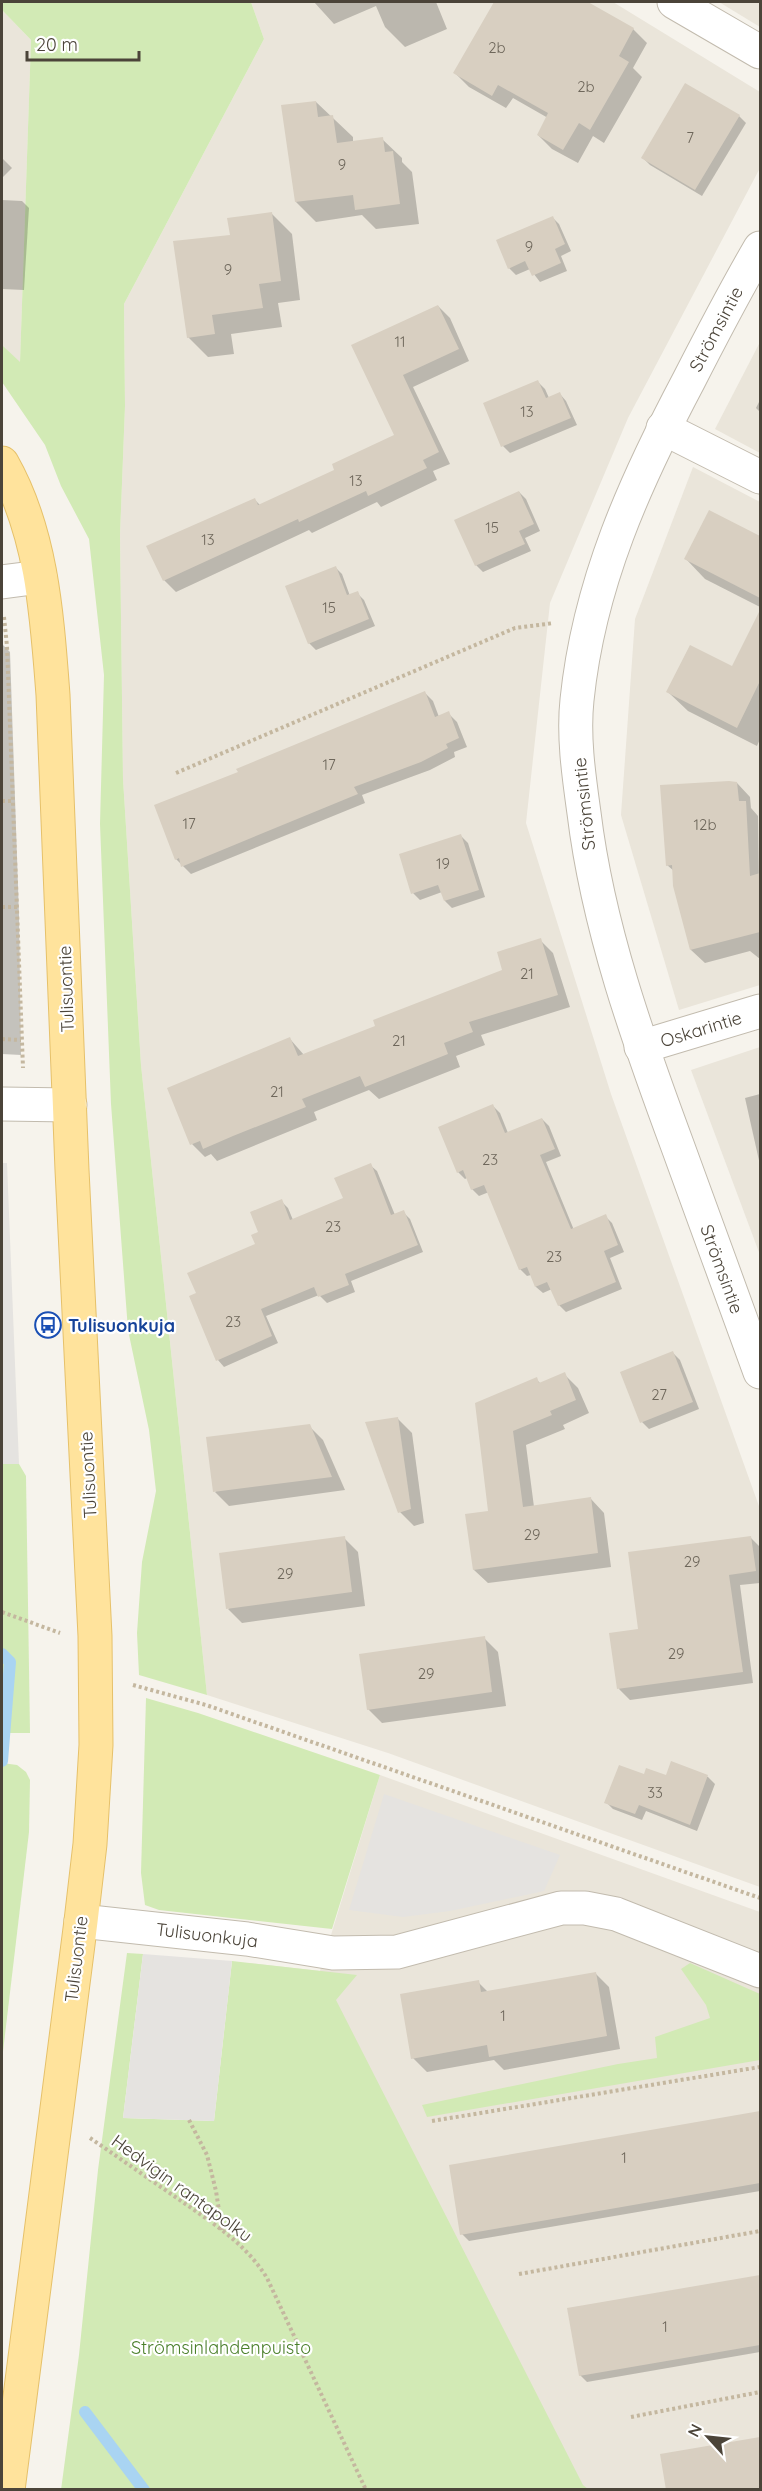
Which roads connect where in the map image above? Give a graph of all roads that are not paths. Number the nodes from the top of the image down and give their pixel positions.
1 (674, 2) edge
2 (760, 52) edge
3 (760, 248) edge
4 (663, 428) junction
5 (2, 463) edge
6 (760, 477) edge
7 (40, 577) junction
8 (2, 596) edge
9 (760, 1011) edge
10 (641, 1047) junction
11 (2, 1104) edge
12 (70, 1105) junction
13 (760, 1372) edge
14 (81, 1921) junction
15 (760, 1971) edge
16 (8, 2490) edge

1 - 2 street
3 - 4 street, Strömsintie
4 - 6 street
4 - 10 street, Strömsintie
5 - 7 main road, Tulisuontie
7 - 8 street
7 - 12 main road, Tulisuontie
9 - 10 street, Oskarintie
10 - 13 street, Strömsintie
11 - 12 street
12 - 14 main road, Tulisuontie
14 - 15 street, Tulisuonkuja
14 - 16 main road, Tulisuontie

